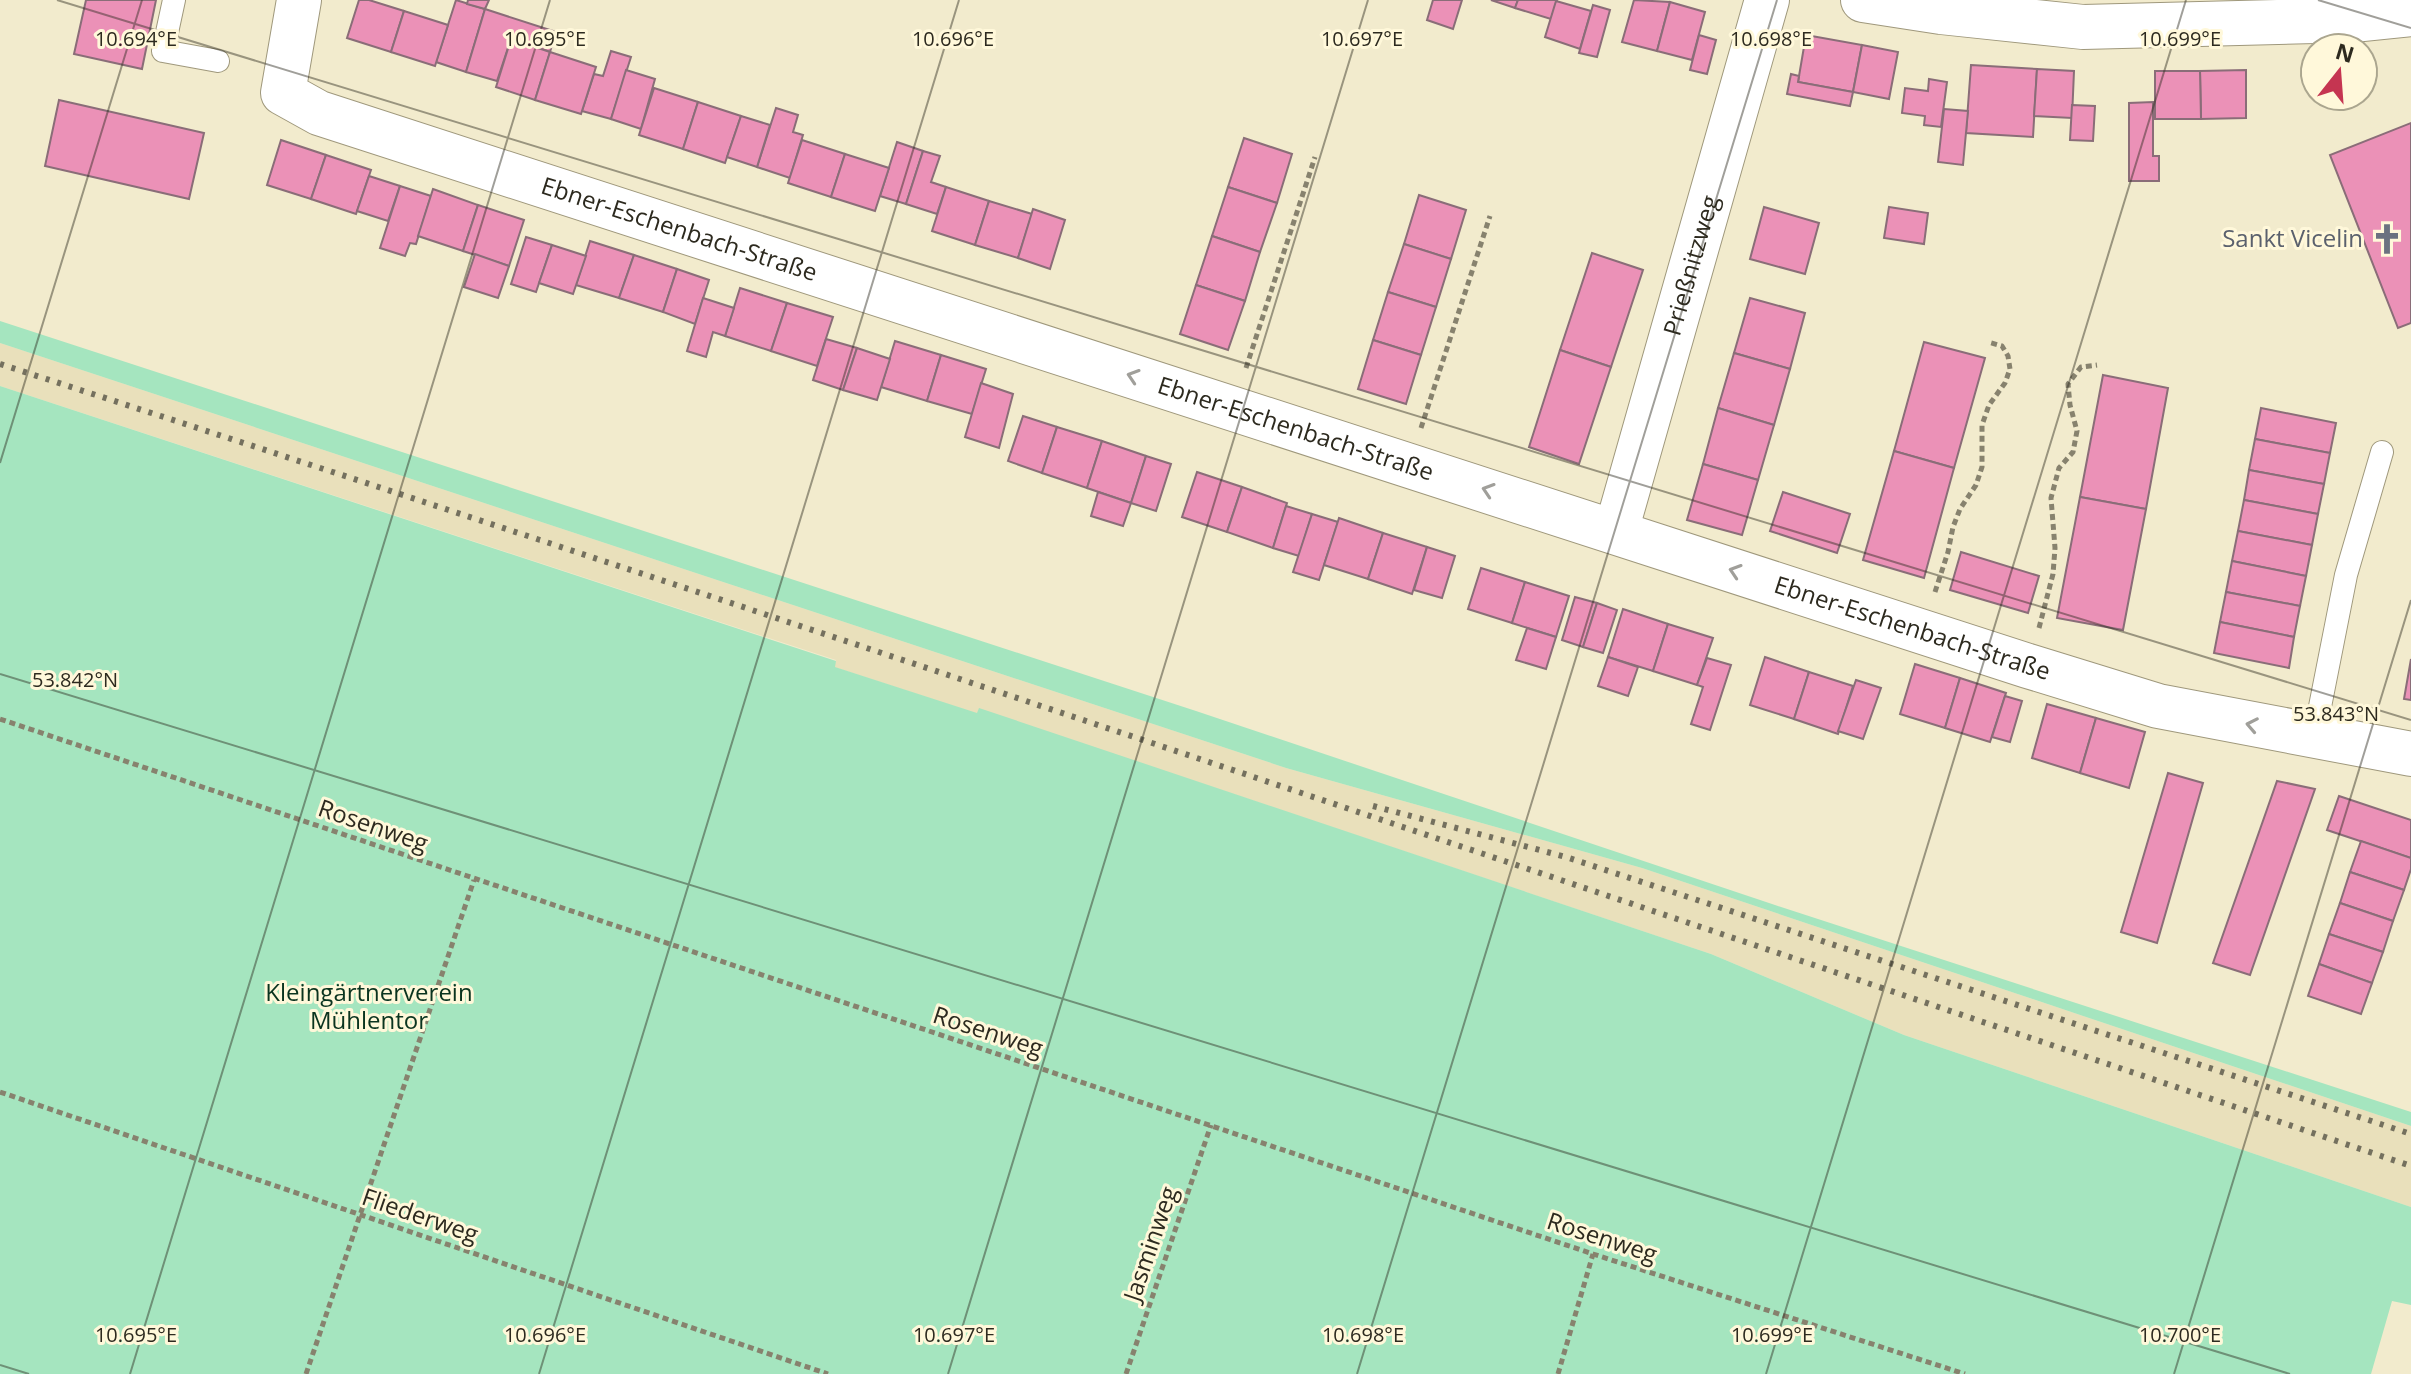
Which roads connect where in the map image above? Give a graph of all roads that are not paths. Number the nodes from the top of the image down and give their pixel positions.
1 (174, 0) edge
2 (299, 0) edge
3 (1767, 0) edge
4 (1863, 0) edge
5 (2088, 14) edge
6 (2411, 14) edge
7 (218, 61) dead end
8 (2382, 452) dead end
9 (1616, 531) junction
10 (2314, 737) junction
11 (2411, 754) edge

1 - 7 lane
9 -> 2 street, Ebner-Eschenbach-Straße
3 - 9 street, Prießnitzweg
4 - 5 street
5 - 6 street
8 - 10 lane
10 -> 9 street, Ebner-Eschenbach-Straße
10 - 11 street, Ebner-Eschenbach-Straße

